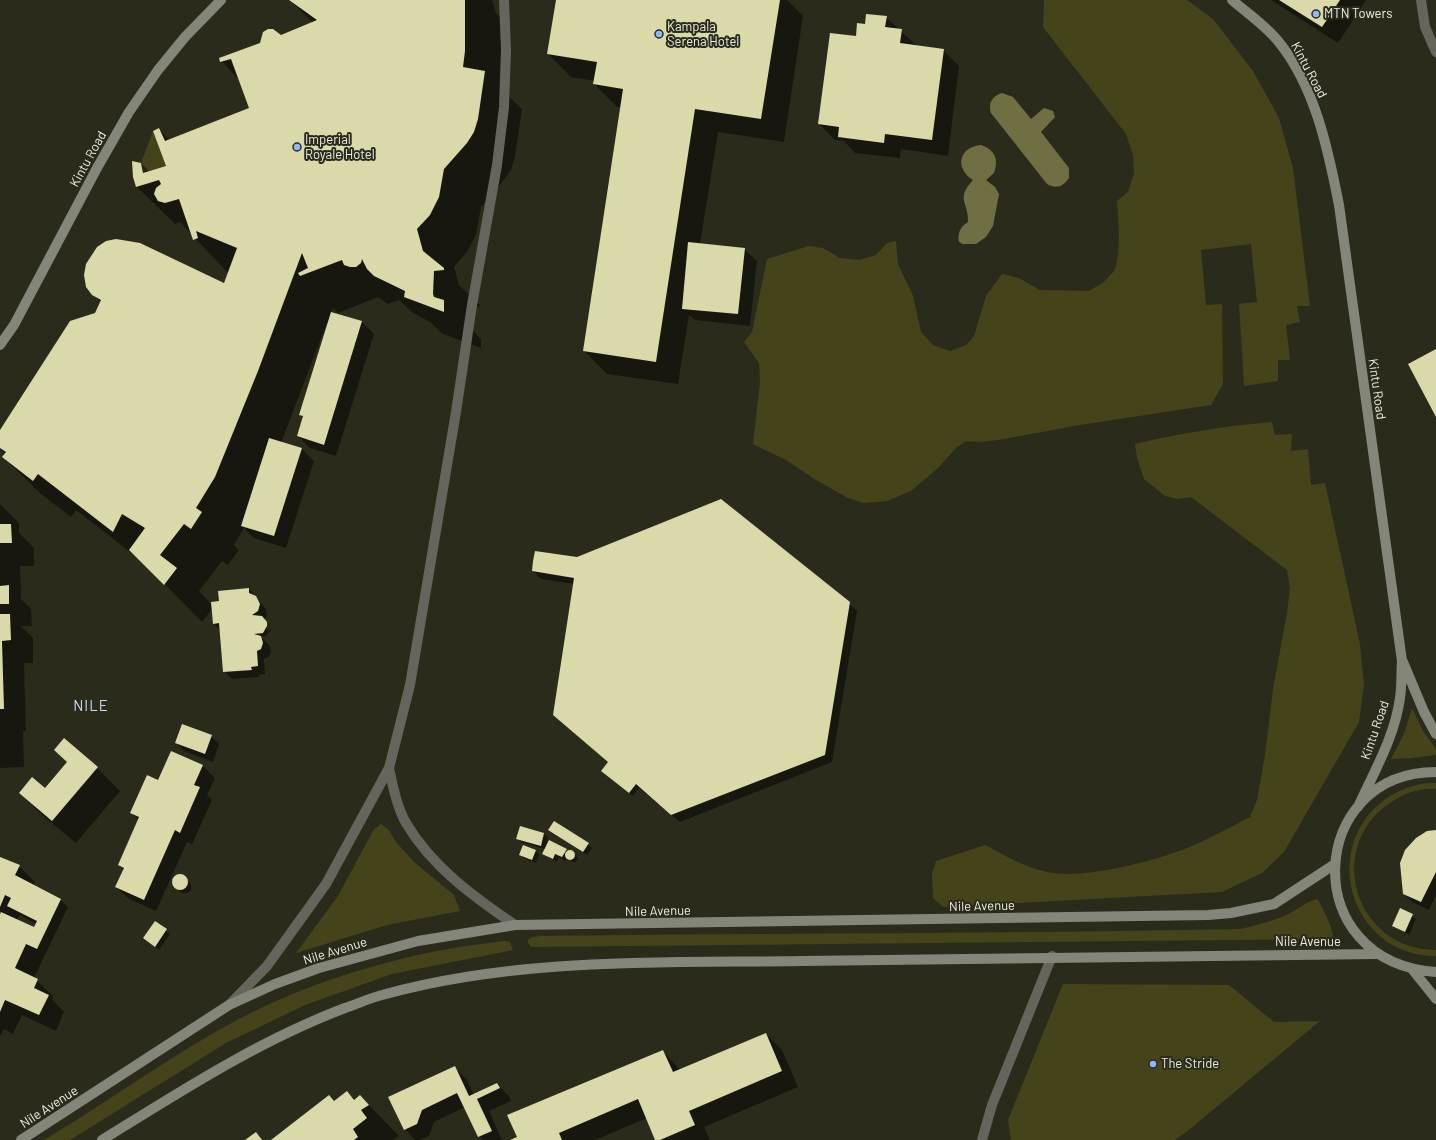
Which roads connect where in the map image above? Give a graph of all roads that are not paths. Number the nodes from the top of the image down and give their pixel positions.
1 (221, 0) edge
2 (504, 0) edge
3 (1232, 0) edge
4 (1421, 0) edge
5 (1436, 52) edge
6 (0, 345) edge
7 (1402, 661) junction
8 (1436, 734) edge
9 (389, 768) junction
10 (1436, 772) edge
11 (1358, 807) junction
12 (1335, 864) junction
13 (515, 925) junction
14 (1377, 954) junction
15 (1052, 956) junction
16 (1412, 969) junction
17 (1436, 972) edge
18 (1436, 999) edge
19 (229, 1005) junction
20 (21, 1140) edge
21 (102, 1140) edge
22 (982, 1140) edge

1 - 6 main road, Kintu Road
2 - 9 street
3 - 7 main road, Kintu Road
4 - 5 street
7 - 8 main road
7 - 11 main road, Kintu Road
9 - 13 street
9 - 19 street
10 - 11 main road
11 - 12 main road
12 - 13 main road, Nile Avenue
12 - 14 main road
13 - 19 main road, Nile Avenue
14 - 15 main road, Nile Avenue
14 - 16 main road
15 - 21 main road, Nile Avenue
15 - 22 street
16 - 17 main road
16 - 18 main road
19 - 20 main road, Nile Avenue

